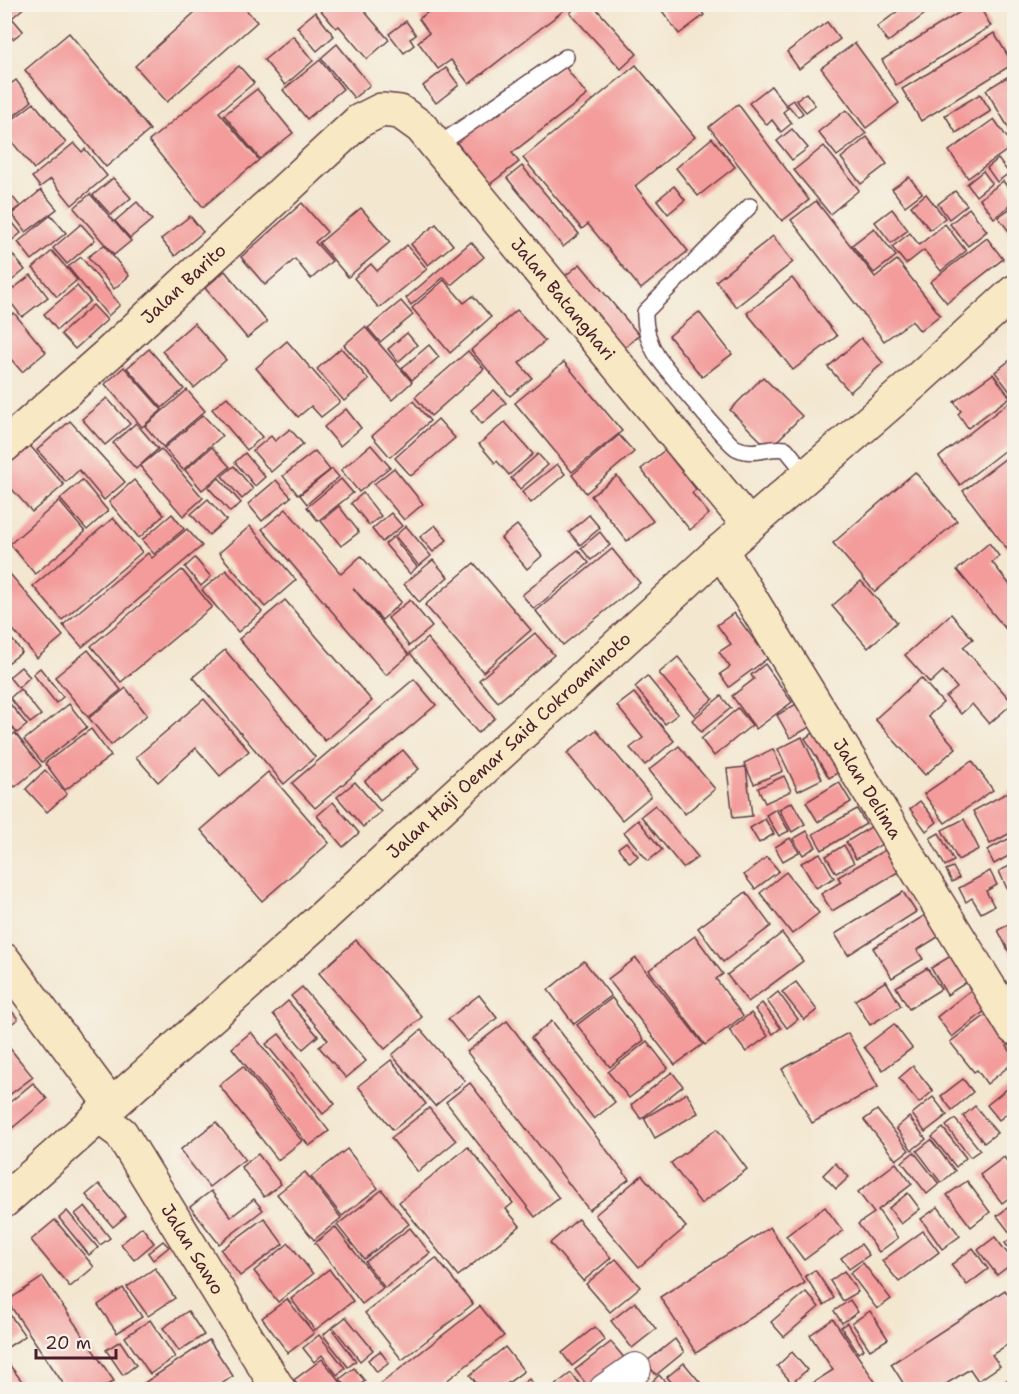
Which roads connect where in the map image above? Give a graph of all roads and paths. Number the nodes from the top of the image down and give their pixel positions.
1 (566, 57) dead end
2 (359, 121) joint
3 (439, 148) junction
4 (750, 206) dead end
5 (1014, 292) edge
6 (4, 446) edge
7 (807, 475) junction
8 (749, 525) junction
9 (721, 550) junction
10 (4, 960) edge
11 (1014, 1028) edge
12 (114, 1111) junction
13 (4, 1201) edge
14 (635, 1369) dead end
15 (1014, 1385) edge
16 (279, 1389) edge
17 (606, 1389) edge
18 (1007, 1389) edge

1 - 3 lane
2 - 3 street, Jalan Batanghari
2 - 6 street, Jalan Barito
3 - 8 street, Jalan Batanghari
4 - 7 lane
5 - 7 street, Jalan Haji Oemar Said Cokroaminoto
7 - 8 street, Jalan Haji Oemar Said Cokroaminoto
8 - 9 street, Jalan Haji Oemar Said Cokroaminoto
9 - 11 street, Jalan Delima
9 - 12 street, Jalan Haji Oemar Said Cokroaminoto
10 - 12 street, Jalan Sawo
12 - 13 street, Jalan Haji Oemar Said Cokroaminoto
12 - 16 street, Jalan Sawo
14 - 17 street
15 - 18 lane

